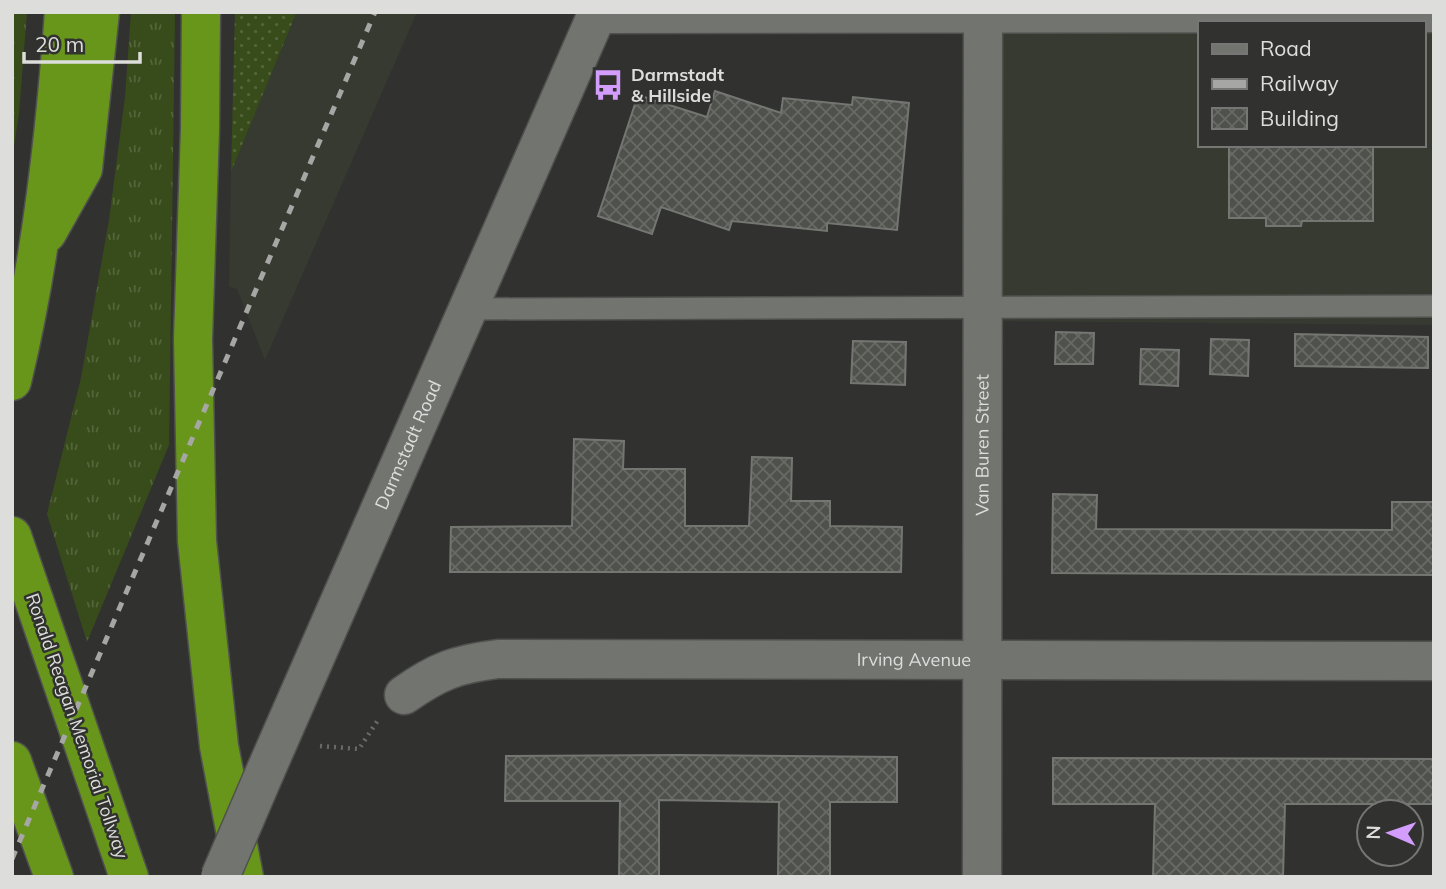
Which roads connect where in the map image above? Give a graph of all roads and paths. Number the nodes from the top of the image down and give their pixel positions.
1 (64, 12) edge
2 (100, 12) edge
3 (201, 12) edge
4 (598, 13) edge
5 (983, 13) edge
6 (1025, 13) edge
7 (1434, 13) edge
8 (37, 250) junction
9 (1434, 306) edge
10 (983, 307) junction
11 (469, 309) junction
12 (12, 381) edge
13 (12, 536) edge
14 (981, 658) junction
15 (1434, 661) edge
16 (404, 695) joint
17 (311, 743) dead end
18 (12, 761) edge
19 (54, 877) edge
20 (129, 877) edge
21 (219, 877) edge
22 (244, 877) edge
23 (982, 877) edge

1 - 8 highway
2 - 8 highway
3 - 22 highway
4 - 5 street
4 - 11 street, Darmstadt Road
5 - 6 street
5 - 10 street, Van Buren Street
6 - 7 street
8 - 12 highway
9 - 10 lane
10 - 11 lane
10 - 14 street, Van Buren Street
11 - 21 street, Darmstadt Road, bridge
13 - 20 highway, Ronald Reagan Memorial Tollway
14 - 15 street, Irving Avenue
14 - 16 street, Irving Avenue
14 - 23 street, Van Buren Street
16 - 17 path
18 - 19 highway

